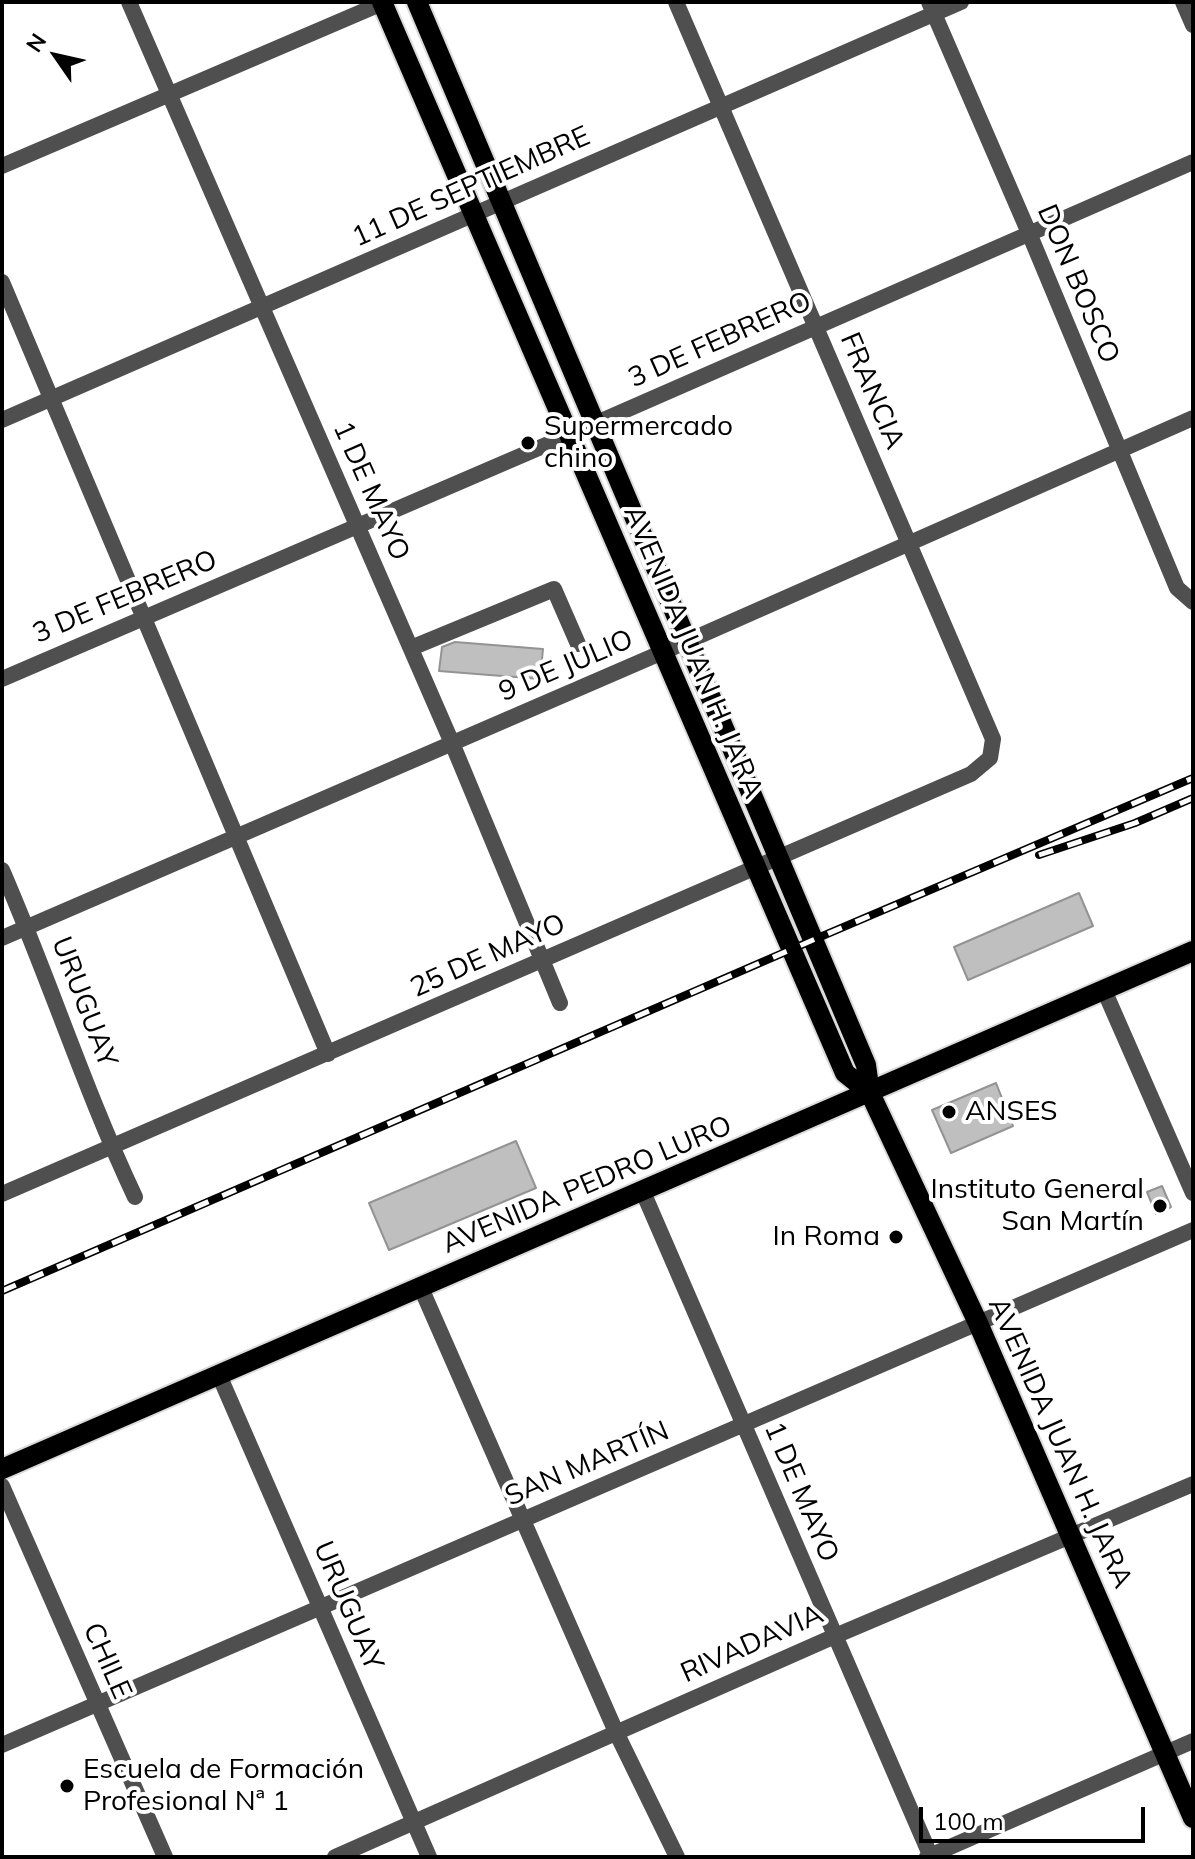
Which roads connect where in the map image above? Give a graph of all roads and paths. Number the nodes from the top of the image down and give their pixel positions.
1 (129, 2) edge
2 (383, 2) edge
3 (417, 2) edge
4 (676, 2) edge
5 (961, 2) edge
6 (1183, 2) edge
7 (931, 8) edge
8 (1193, 25) edge
9 (169, 95) junction
10 (720, 106) junction
11 (1193, 162) edge
12 (2, 166) edge
13 (502, 202) junction
14 (474, 214) junction
15 (1029, 233) junction
16 (2, 282) edge
17 (262, 306) junction
18 (817, 326) junction
19 (52, 398) junction
20 (1193, 418) edge
21 (2, 420) edge
22 (595, 424) junction
23 (569, 435) junction
24 (1119, 451) junction
25 (358, 525) junction
26 (909, 544) junction
27 (1193, 602) edge
28 (145, 617) junction
29 (687, 641) junction
30 (578, 644) dead end
31 (411, 648) junction
32 (663, 652) junction
33 (2, 679) edge
34 (452, 743) junction
35 (990, 758) joint
36 (237, 836) junction
37 (779, 858) junction
38 (756, 867) junction
39 (2, 870) edge
40 (27, 927) junction
41 (2, 938) edge
42 (1193, 951) edge
43 (543, 961) junction
44 (1104, 990) junction
45 (560, 1003) dead end
46 (328, 1054) junction
47 (870, 1093) junction
48 (112, 1148) junction
49 (643, 1192) junction
50 (1193, 1193) edge
51 (2, 1194) edge
52 (135, 1197) dead end
53 (1193, 1230) edge
54 (421, 1288) junction
55 (978, 1323) junction
56 (219, 1375) junction
57 (744, 1425) junction
58 (2, 1469) edge
59 (1193, 1484) edge
60 (2, 1486) edge
61 (522, 1520) junction
62 (1072, 1536) junction
63 (321, 1607) junction
64 (835, 1636) junction
65 (98, 1704) junction
66 (616, 1732) junction
67 (1193, 1741) edge
68 (2, 1745) edge
69 (1165, 1753) junction
70 (1193, 1818) edge
71 (414, 1823) junction
72 (929, 1856) edge
73 (165, 1857) edge
74 (335, 1857) edge
75 (429, 1857) edge
76 (677, 1857) edge

1 - 9 street, 1 DE MAYO
2 - 9 street
2 - 14 main road, AVENIDA JUAN H. JARA
3 - 13 main road, AVENIDA JUAN H. JARA
4 - 10 street, FRANCIA
5 - 7 street, 11 DE SEPTIEMBRE
6 - 8 street
7 - 10 street, 11 DE SEPTIEMBRE
7 - 15 street, DON BOSCO
9 - 12 street
9 - 17 street, 1 DE MAYO
10 - 13 street, 11 DE SEPTIEMBRE
10 - 18 street, FRANCIA
11 - 15 street, 3 DE FEBRERO
13 - 14 street, 11 DE SEPTIEMBRE
13 - 22 main road, AVENIDA JUAN H. JARA
14 - 17 street, 11 DE SEPTIEMBRE
14 - 23 main road, AVENIDA JUAN H. JARA
15 - 18 street, 3 DE FEBRERO
15 - 24 street, DON BOSCO
16 - 19 street
17 - 19 street, 11 DE SEPTIEMBRE
17 - 25 street, 1 DE MAYO
18 - 22 street, 3 DE FEBRERO
18 - 26 street, FRANCIA
19 - 21 street, 11 DE SEPTIEMBRE
19 - 28 street
20 - 24 street, 9 DE JULIO
22 - 23 street, 3 DE FEBRERO
22 - 29 main road, AVENIDA JUAN H. JARA
23 - 25 street, 3 DE FEBRERO
23 - 32 main road, AVENIDA JUAN H. JARA
24 - 26 street, 9 DE JULIO
24 - 27 street, DON BOSCO
25 - 28 street, 3 DE FEBRERO
25 - 31 street, 1 DE MAYO
26 - 29 street, 9 DE JULIO
26 - 35 street, FRANCIA
28 - 33 street, 3 DE FEBRERO
28 - 36 street
29 - 32 street, 9 DE JULIO
29 - 37 main road, AVENIDA JUAN H. JARA
30 - 31 street
31 - 34 street, 1 DE MAYO
32 - 34 street, 9 DE JULIO
32 - 38 main road, AVENIDA JUAN H. JARA
34 - 36 street, 9 DE JULIO
34 - 43 street, 1 DE MAYO
35 - 37 street, 25 DE MAYO
36 - 40 street, 9 DE JULIO
36 - 46 street
37 - 38 street, 25 DE MAYO
37 - 47 main road, AVENIDA JUAN H. JARA
38 - 43 street, 25 DE MAYO
38 - 47 main road, AVENIDA JUAN H. JARA
39 - 40 street, URUGUAY
40 - 41 street, 9 DE JULIO
40 - 48 street, URUGUAY
42 - 44 main road, AVENIDA PEDRO LURO
43 - 45 street, 1 DE MAYO
43 - 46 street, 25 DE MAYO
44 - 47 main road, AVENIDA PEDRO LURO
44 - 50 street
46 - 48 street, 25 DE MAYO
47 - 49 main road, AVENIDA PEDRO LURO
47 - 55 main road, AVENIDA JUAN H. JARA
48 - 51 street, 25 DE MAYO
48 - 52 street, URUGUAY
49 - 54 main road, AVENIDA PEDRO LURO
49 - 57 street, 1 DE MAYO
53 - 55 street, SAN MARTÍN
54 - 56 main road, AVENIDA PEDRO LURO
54 - 61 street
55 - 57 street, SAN MARTÍN
55 - 62 main road, AVENIDA JUAN H. JARA
56 - 58 main road, AVENIDA PEDRO LURO
56 - 63 street, URUGUAY
57 - 61 street, SAN MARTÍN
57 - 64 street, 1 DE MAYO
59 - 62 street, RIVADAVIA
60 - 65 street, CHILE
61 - 63 street, SAN MARTÍN
61 - 66 street
62 - 64 street, RIVADAVIA
62 - 69 main road, AVENIDA JUAN H. JARA
63 - 65 street, SAN MARTÍN
63 - 71 street, URUGUAY
64 - 66 street, RIVADAVIA
64 - 72 street, 1 DE MAYO
65 - 68 street, SAN MARTÍN
65 - 73 street, CHILE
66 - 71 street, RIVADAVIA
66 - 76 street
67 - 69 street
69 - 70 main road, AVENIDA JUAN H. JARA
69 - 72 street
71 - 74 street, RIVADAVIA
71 - 75 street, URUGUAY

